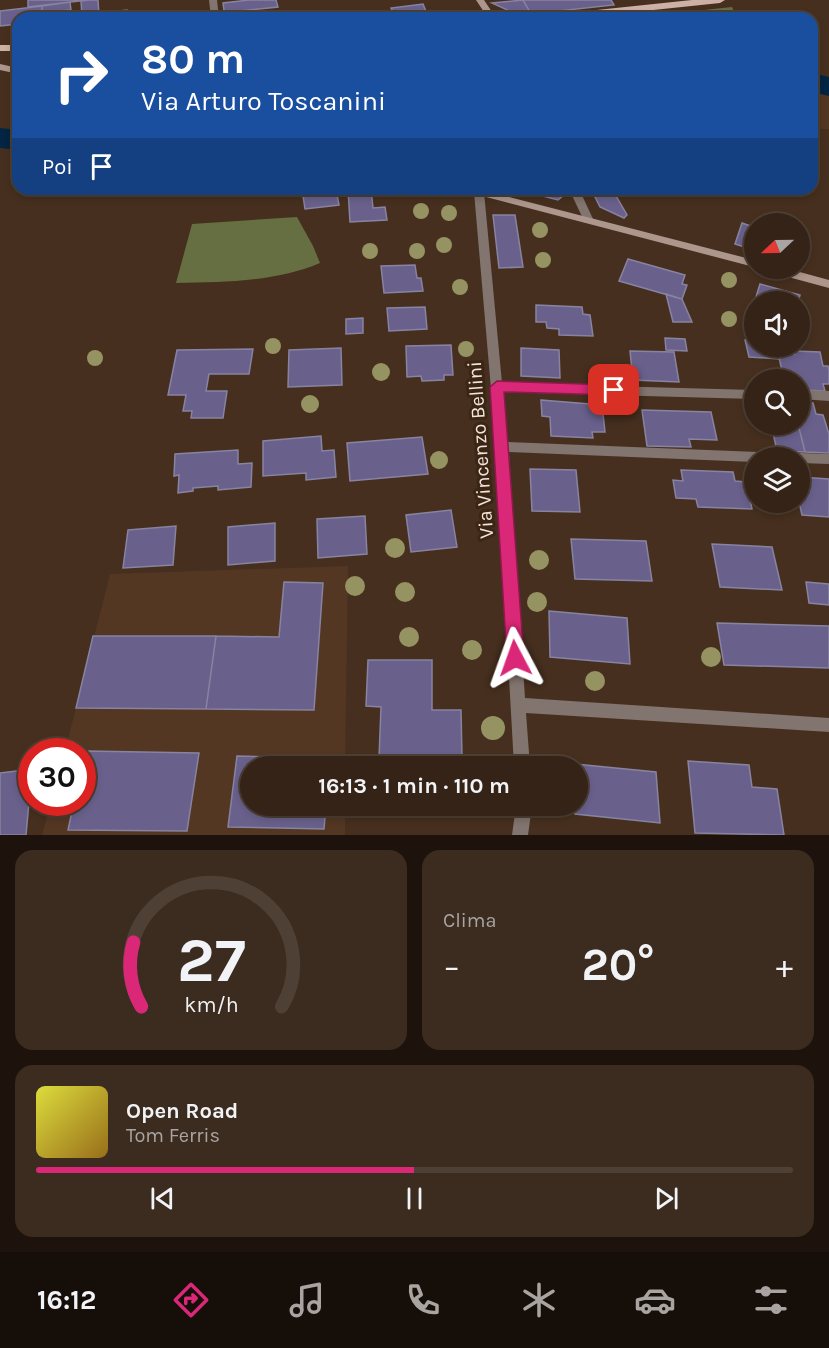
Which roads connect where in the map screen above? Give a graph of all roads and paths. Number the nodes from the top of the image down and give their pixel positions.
1 (720, 0) edge
2 (606, 12) edge
3 (473, 195) edge
4 (488, 195) edge
5 (577, 195) edge
6 (589, 220) junction
7 (744, 261) edge
8 (810, 279) edge
9 (829, 284) edge
10 (497, 387) junction
11 (744, 394) edge
12 (810, 395) edge
13 (829, 396) edge
14 (502, 447) junction
15 (744, 456) edge
16 (810, 458) edge
17 (829, 459) edge
18 (518, 705) junction
19 (829, 725) edge
20 (521, 756) edge
21 (523, 816) edge
22 (520, 835) edge

1 - 2 main road
3 - 10 street, Via Vincenzo Bellini
4 - 6 street
5 - 6 street
6 - 7 street
8 - 9 street
10 - 11 street
10 - 14 street, Via Vincenzo Bellini
12 - 13 street
14 - 15 street
14 - 18 street, Via Vincenzo Bellini
16 - 17 street
18 - 19 street
18 - 20 street, Via Vincenzo Bellini
21 - 22 street

